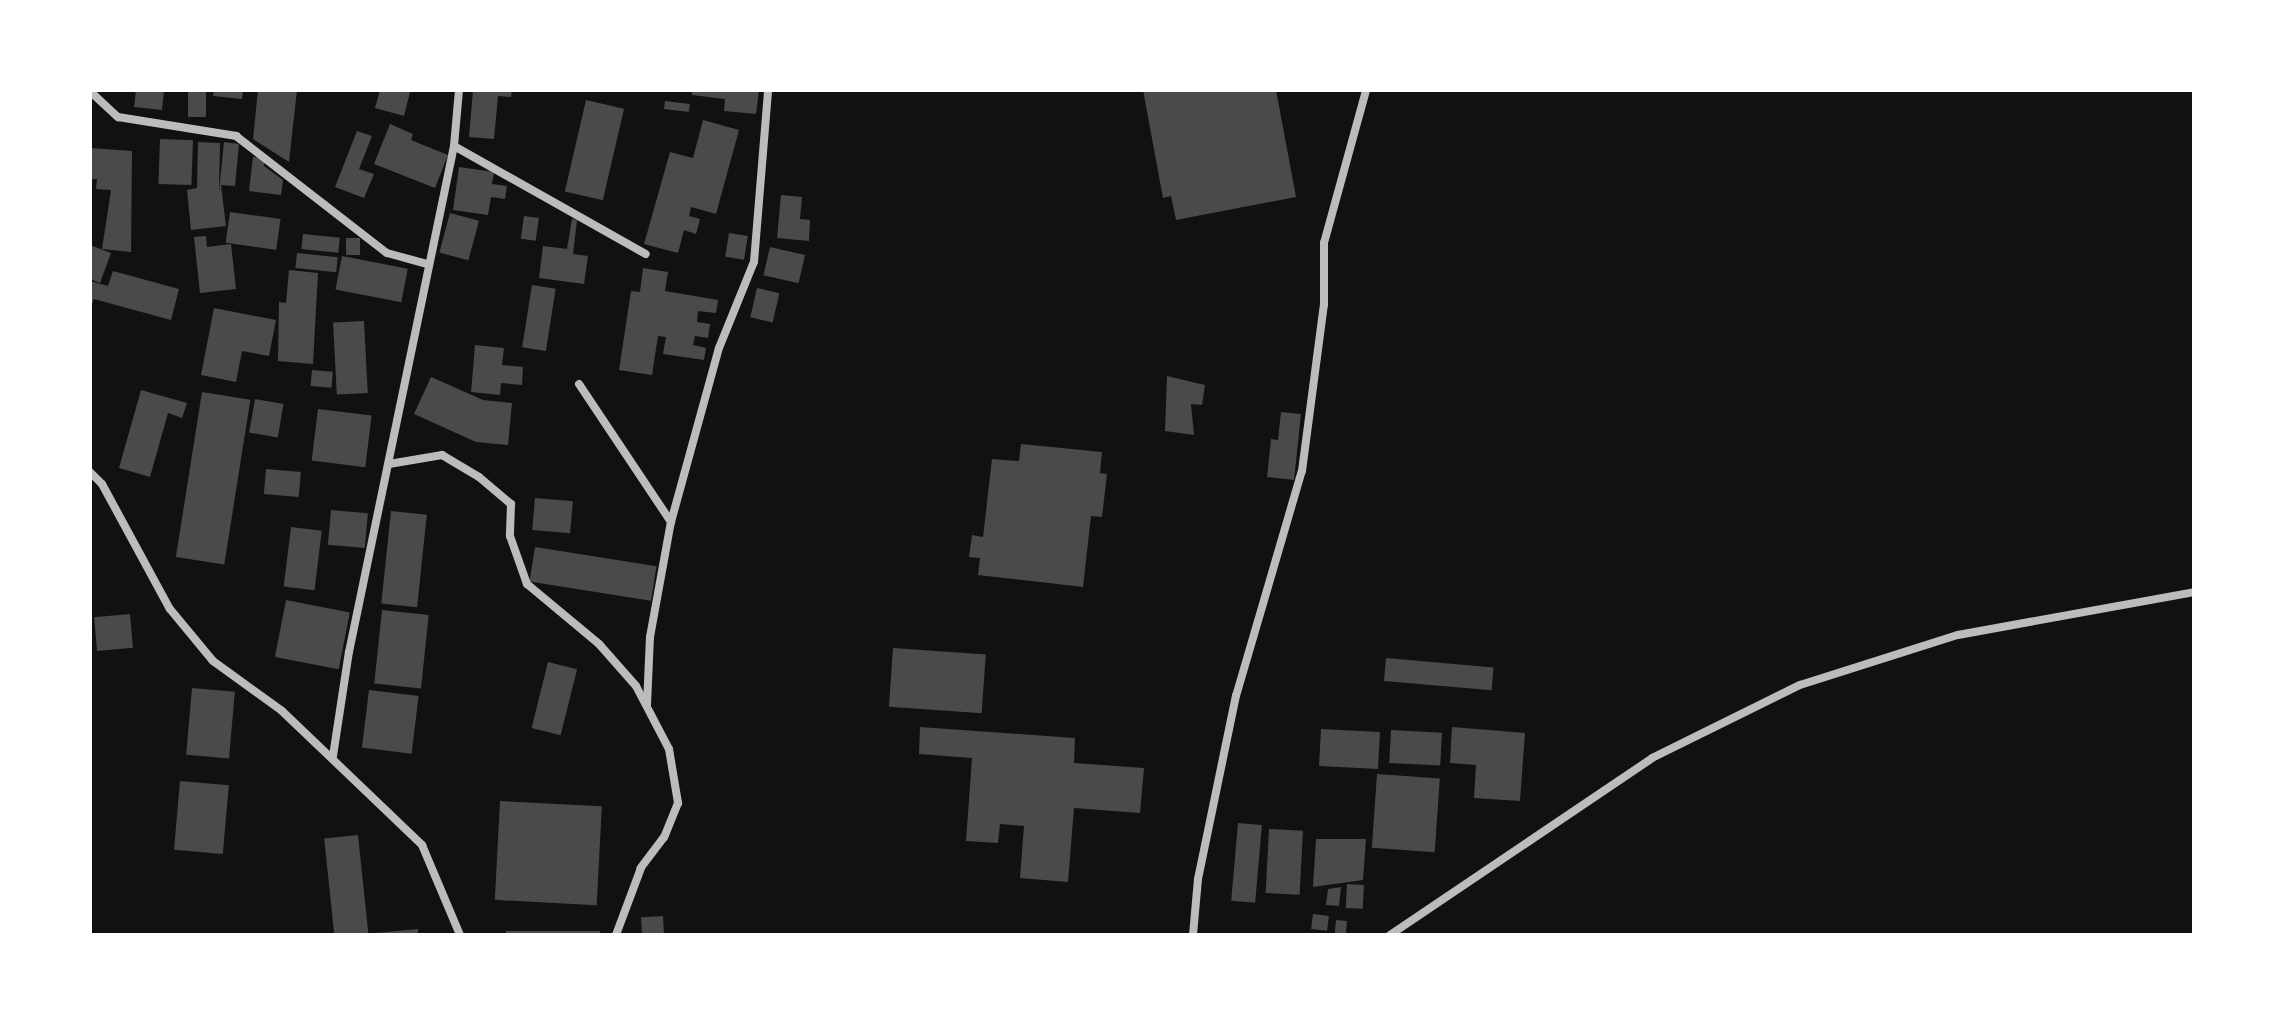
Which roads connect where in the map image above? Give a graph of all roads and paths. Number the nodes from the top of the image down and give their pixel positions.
1 (459, 90) edge
2 (768, 90) edge
3 (1366, 90) edge
4 (93, 94) edge
5 (454, 146) junction
6 (646, 254) dead end
7 (427, 264) junction
8 (579, 384) dead end
9 (389, 464) junction
10 (90, 472) edge
11 (671, 522) junction
12 (2194, 592) edge
13 (646, 706) junction
14 (333, 756) junction
15 (460, 935) edge
16 (616, 935) edge
17 (1193, 935) edge
18 (1390, 935) edge

1 - 5 street
2 - 11 street
3 - 17 street
4 - 7 street
5 - 6 street
5 - 7 street
7 - 9 street
8 - 11 street
9 - 13 street
9 - 14 street
10 - 14 street
11 - 13 street
12 - 18 street
13 - 16 street
14 - 15 street

